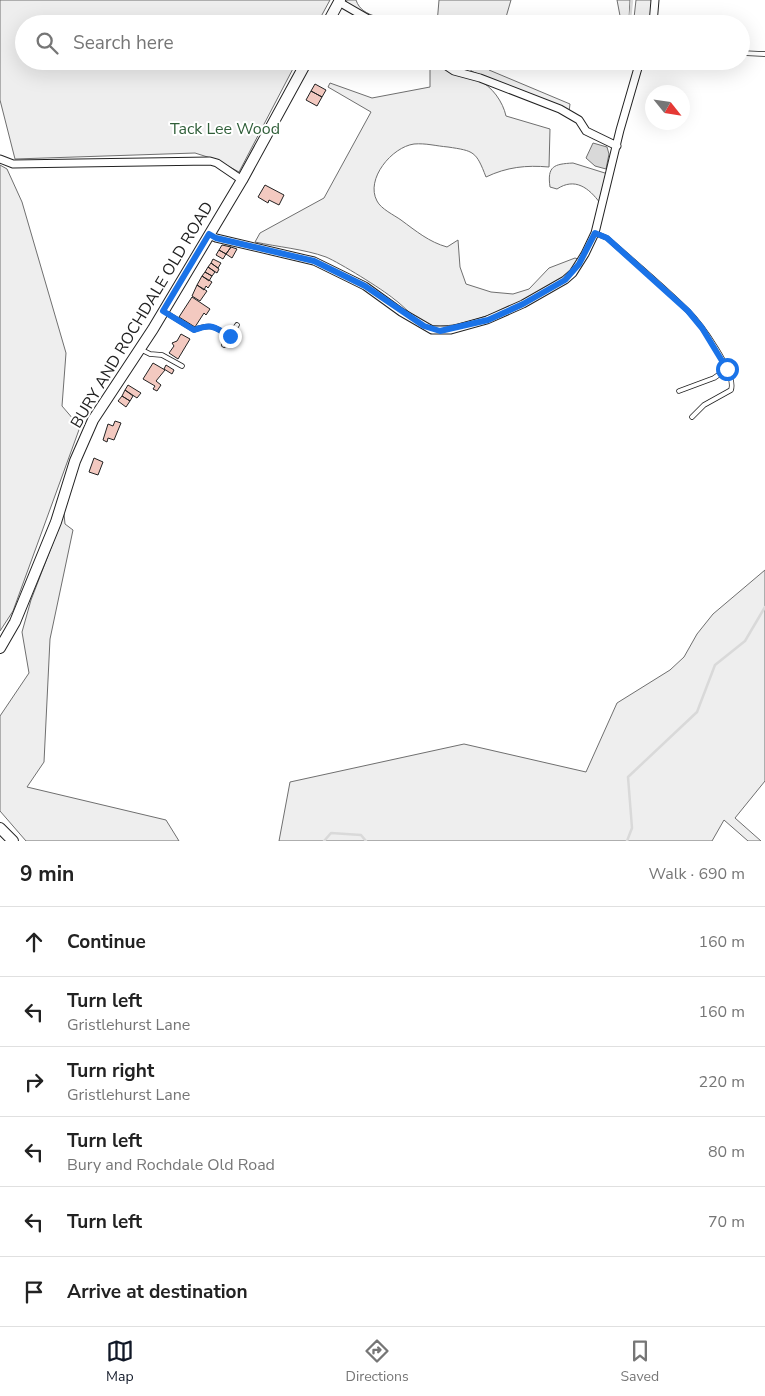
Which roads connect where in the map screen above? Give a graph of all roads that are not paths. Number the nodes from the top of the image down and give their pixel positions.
1 (655, 0) edge
2 (339, 1) edge
3 (332, 15) edge
4 (362, 15) edge
5 (654, 15) edge
6 (750, 53) edge
7 (765, 54) edge
8 (303, 70) edge
9 (452, 70) edge
10 (638, 70) edge
11 (617, 146) junction
12 (0, 159) edge
13 (242, 180) junction
14 (595, 233) junction
15 (209, 234) junction
16 (163, 311) junction
17 (237, 325) dead end
18 (230, 336) junction
19 (224, 345) dead end
20 (140, 348) junction
21 (182, 366) dead end
22 (727, 369) junction
23 (679, 391) dead end
24 (692, 417) dead end
25 (0, 648) edge
26 (0, 828) edge
27 (13, 841) edge

1 - 5 street
2 - 3 main road
2 - 4 street
6 - 7 lane
8 - 13 main road, BURY AND ROCHDALE OLD ROAD
9 - 11 street
10 - 11 street
11 - 14 street
12 - 13 street
13 - 15 main road, BURY AND ROCHDALE OLD ROAD
14 - 15 street
14 - 22 lane
15 - 16 main road, BURY AND ROCHDALE OLD ROAD
16 - 18 lane
16 - 20 main road, BURY AND ROCHDALE OLD ROAD
17 - 18 lane
18 - 19 lane
20 - 21 lane
20 - 25 main road, BURY AND ROCHDALE OLD ROAD
22 - 23 lane
22 - 24 lane
26 - 27 main road

